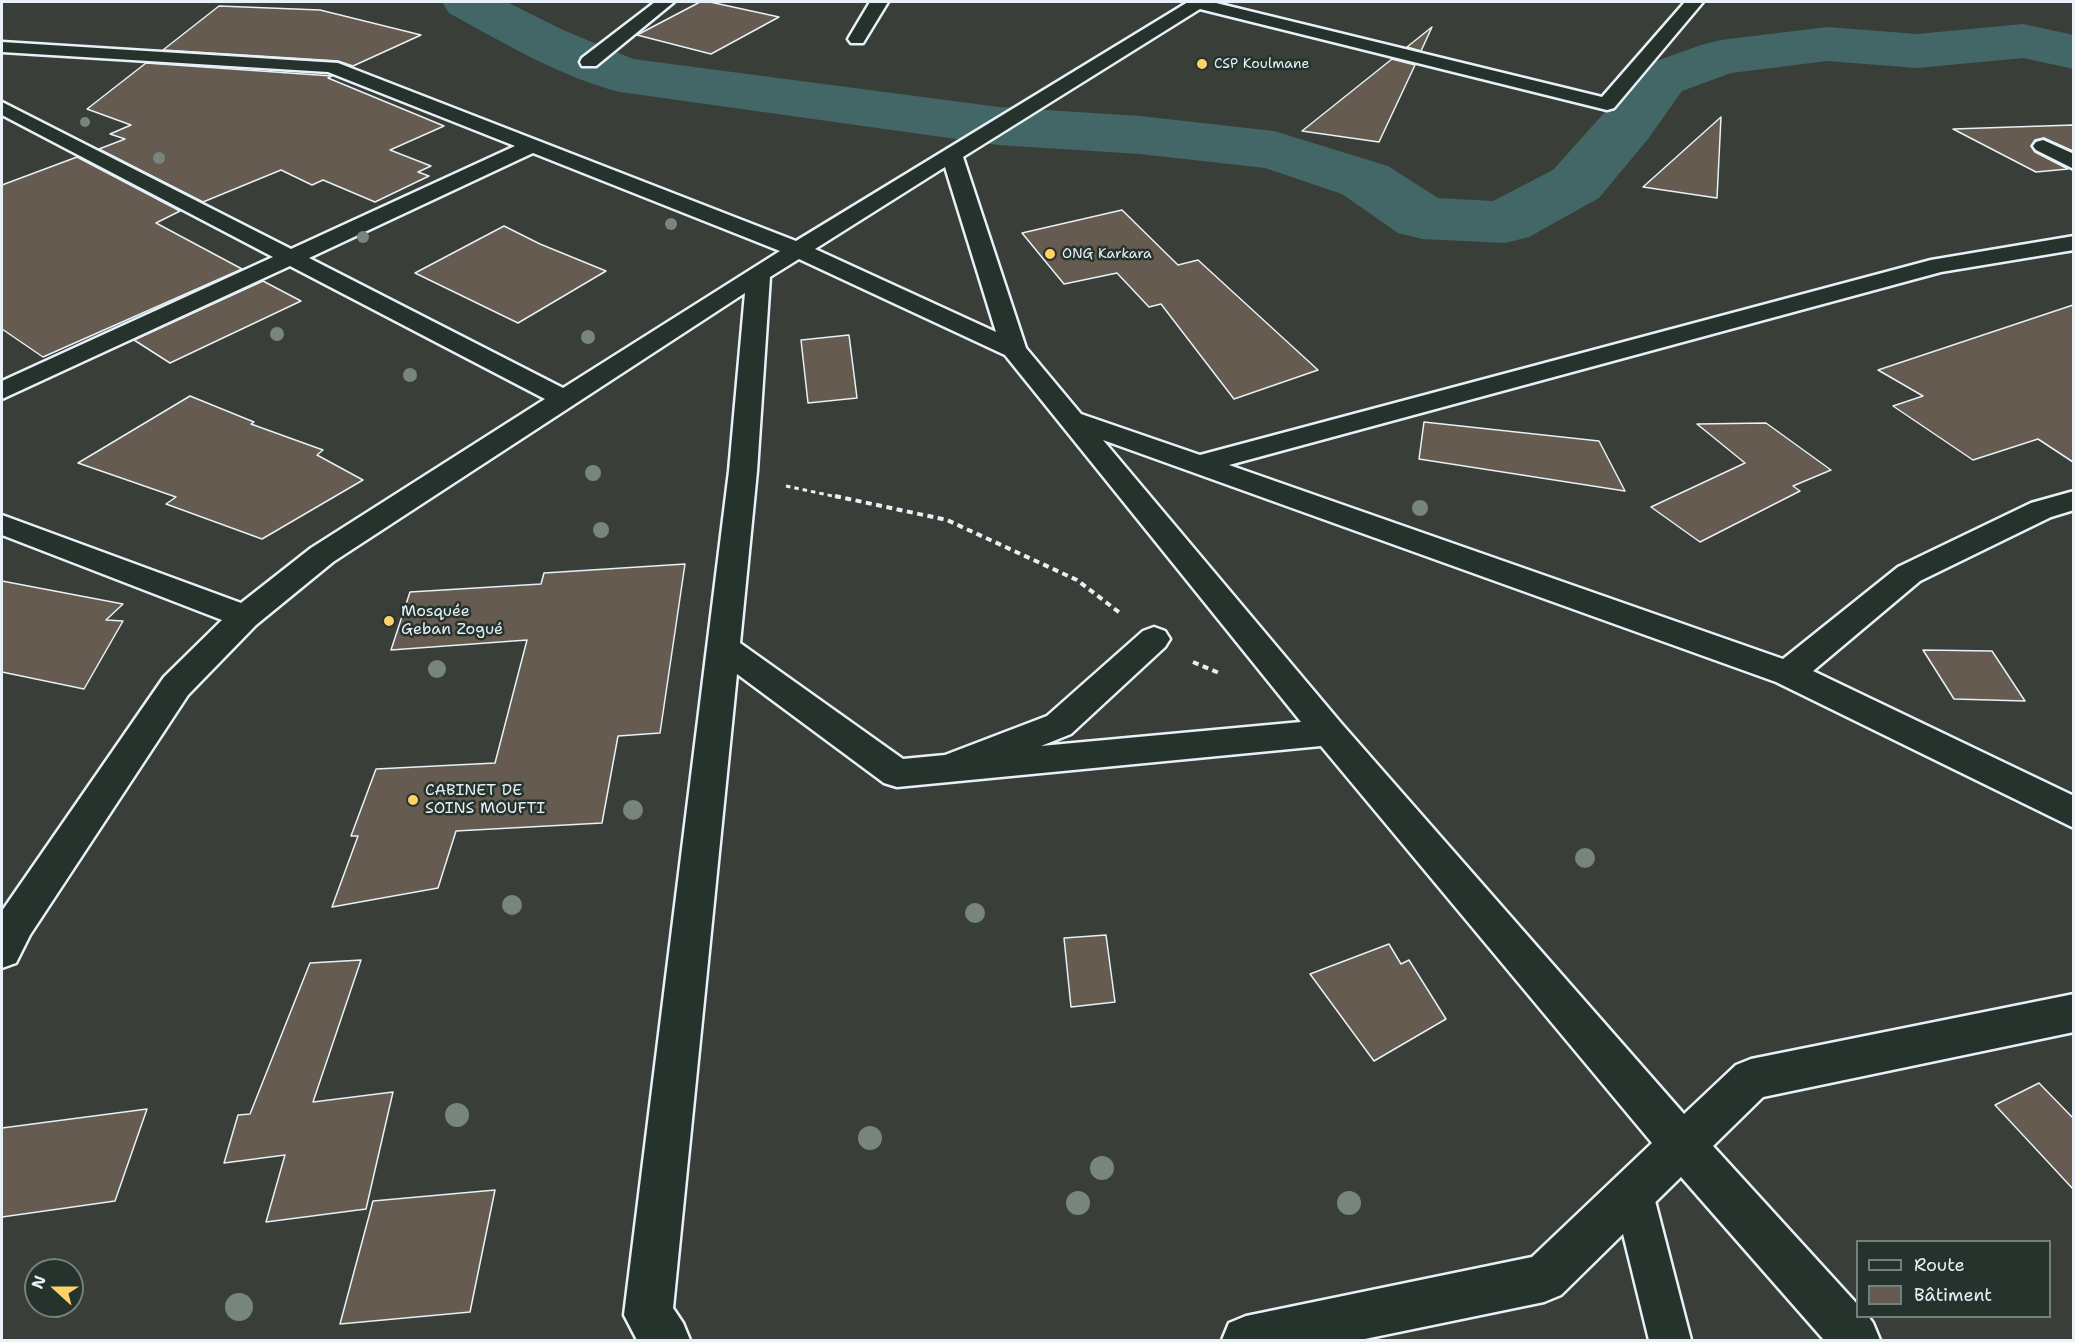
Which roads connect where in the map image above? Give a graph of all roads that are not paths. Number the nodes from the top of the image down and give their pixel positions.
1 (665, 2) edge
2 (879, 2) edge
3 (1198, 2) edge
4 (1694, 2) edge
5 (857, 39) dead end
6 (2, 47) edge
7 (590, 62) dead end
8 (2, 108) edge
9 (532, 146) junction
10 (2043, 146) dead end
11 (952, 155) junction
12 (2073, 163) edge
13 (2073, 243) edge
14 (799, 250) junction
15 (290, 257) junction
16 (758, 274) junction
17 (1014, 350) junction
18 (2, 391) edge
19 (564, 399) junction
20 (1070, 419) junction
21 (1201, 464) junction
22 (2073, 500) edge
23 (2, 524) edge
24 (244, 617) junction
25 (1154, 639) road end
26 (723, 647) junction
27 (1788, 673) junction
28 (1329, 732) junction
29 (948, 769) junction
30 (2073, 813) edge
31 (6, 933) edge
32 (2073, 1013) edge
33 (1682, 1145) junction
34 (1633, 1193) junction
35 (666, 1341) edge
36 (1246, 1341) edge
37 (1670, 1341) edge
38 (1856, 1341) edge

1 - 7 street
2 - 5 street
3 - 4 street
3 - 11 street
6 - 9 street
8 - 15 street
9 - 14 street
9 - 15 street
10 - 12 street
11 - 14 street
11 - 17 street
13 - 21 street
14 - 16 street
14 - 17 street
15 - 18 street
15 - 19 street
16 - 19 street
16 - 26 street
17 - 20 street
19 - 24 street
20 - 21 street
20 - 28 street
21 - 27 street
22 - 27 street
23 - 24 street
24 - 31 street
25 - 29 street
26 - 29 street
26 - 35 street
27 - 30 street
28 - 29 street
28 - 33 street
32 - 33 street
33 - 34 street
33 - 38 street
34 - 36 street
34 - 37 lane

